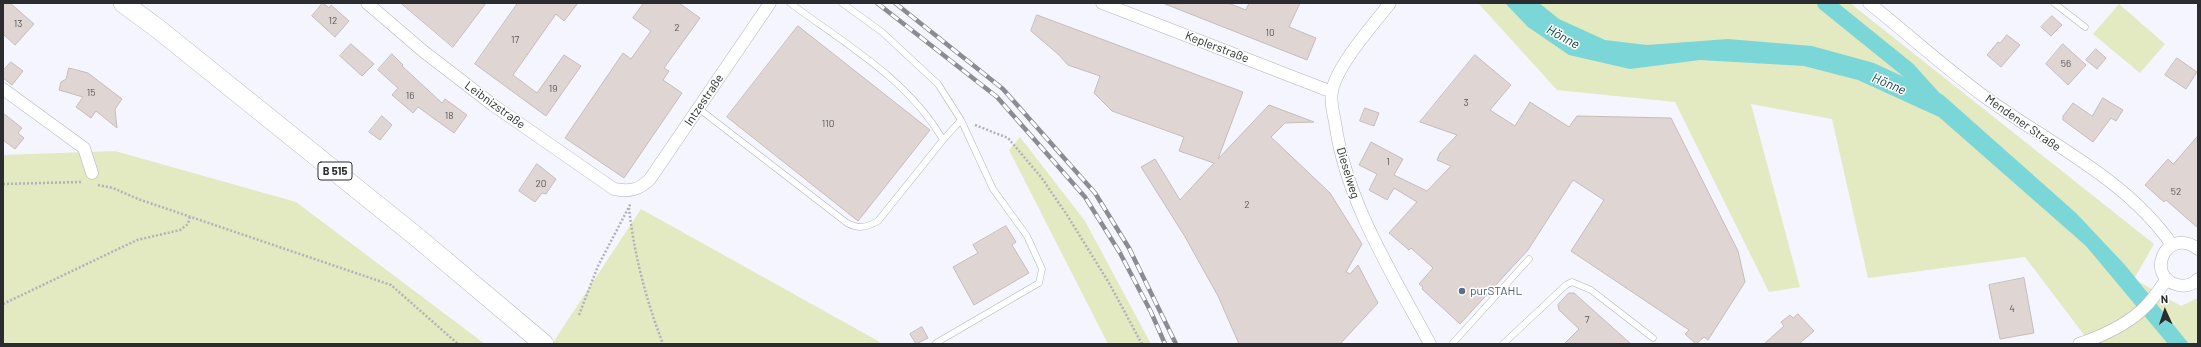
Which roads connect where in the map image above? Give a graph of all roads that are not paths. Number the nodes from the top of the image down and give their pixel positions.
1 (123, 3) edge
2 (367, 3) edge
3 (770, 3) edge
4 (790, 3) edge
5 (842, 3) edge
6 (1102, 3) edge
7 (1390, 3) edge
8 (1869, 3) edge
9 (2054, 3) edge
10 (2084, 28) dead end
11 (3, 89) edge
12 (1332, 92) junction
13 (698, 108) junction
14 (961, 120) junction
15 (943, 140) junction
16 (91, 180) road end
17 (636, 189) joint
18 (2172, 245) junction
19 (2198, 249) edge
20 (1529, 259) dead end
21 (2198, 279) edge
22 (2164, 282) junction
23 (1653, 338) dead end
24 (2106, 339) edge
25 (936, 343) edge
26 (544, 344) edge
27 (1430, 344) edge
28 (1452, 344) edge
29 (1503, 344) edge
30 (2079, 344) edge

1 - 26 main road, B 515
2 - 17 street, Leibnizstraße
3 - 13 street, Intzestraße
4 - 15 lane
5 - 14 lane
6 - 12 street, Keplerstraße
7 - 12 street, Dieselweg
8 - 18 street, Mendener Straße
9 - 10 lane
11 - 16 street
12 - 27 street, Dieselweg
13 - 15 lane
13 - 17 street, Intzestraße
14 - 15 lane
14 - 25 lane
18 - 19 street
18 - 22 street
20 - 28 lane
21 - 22 street
22 - 24 street
23 - 29 lane
24 - 30 street

